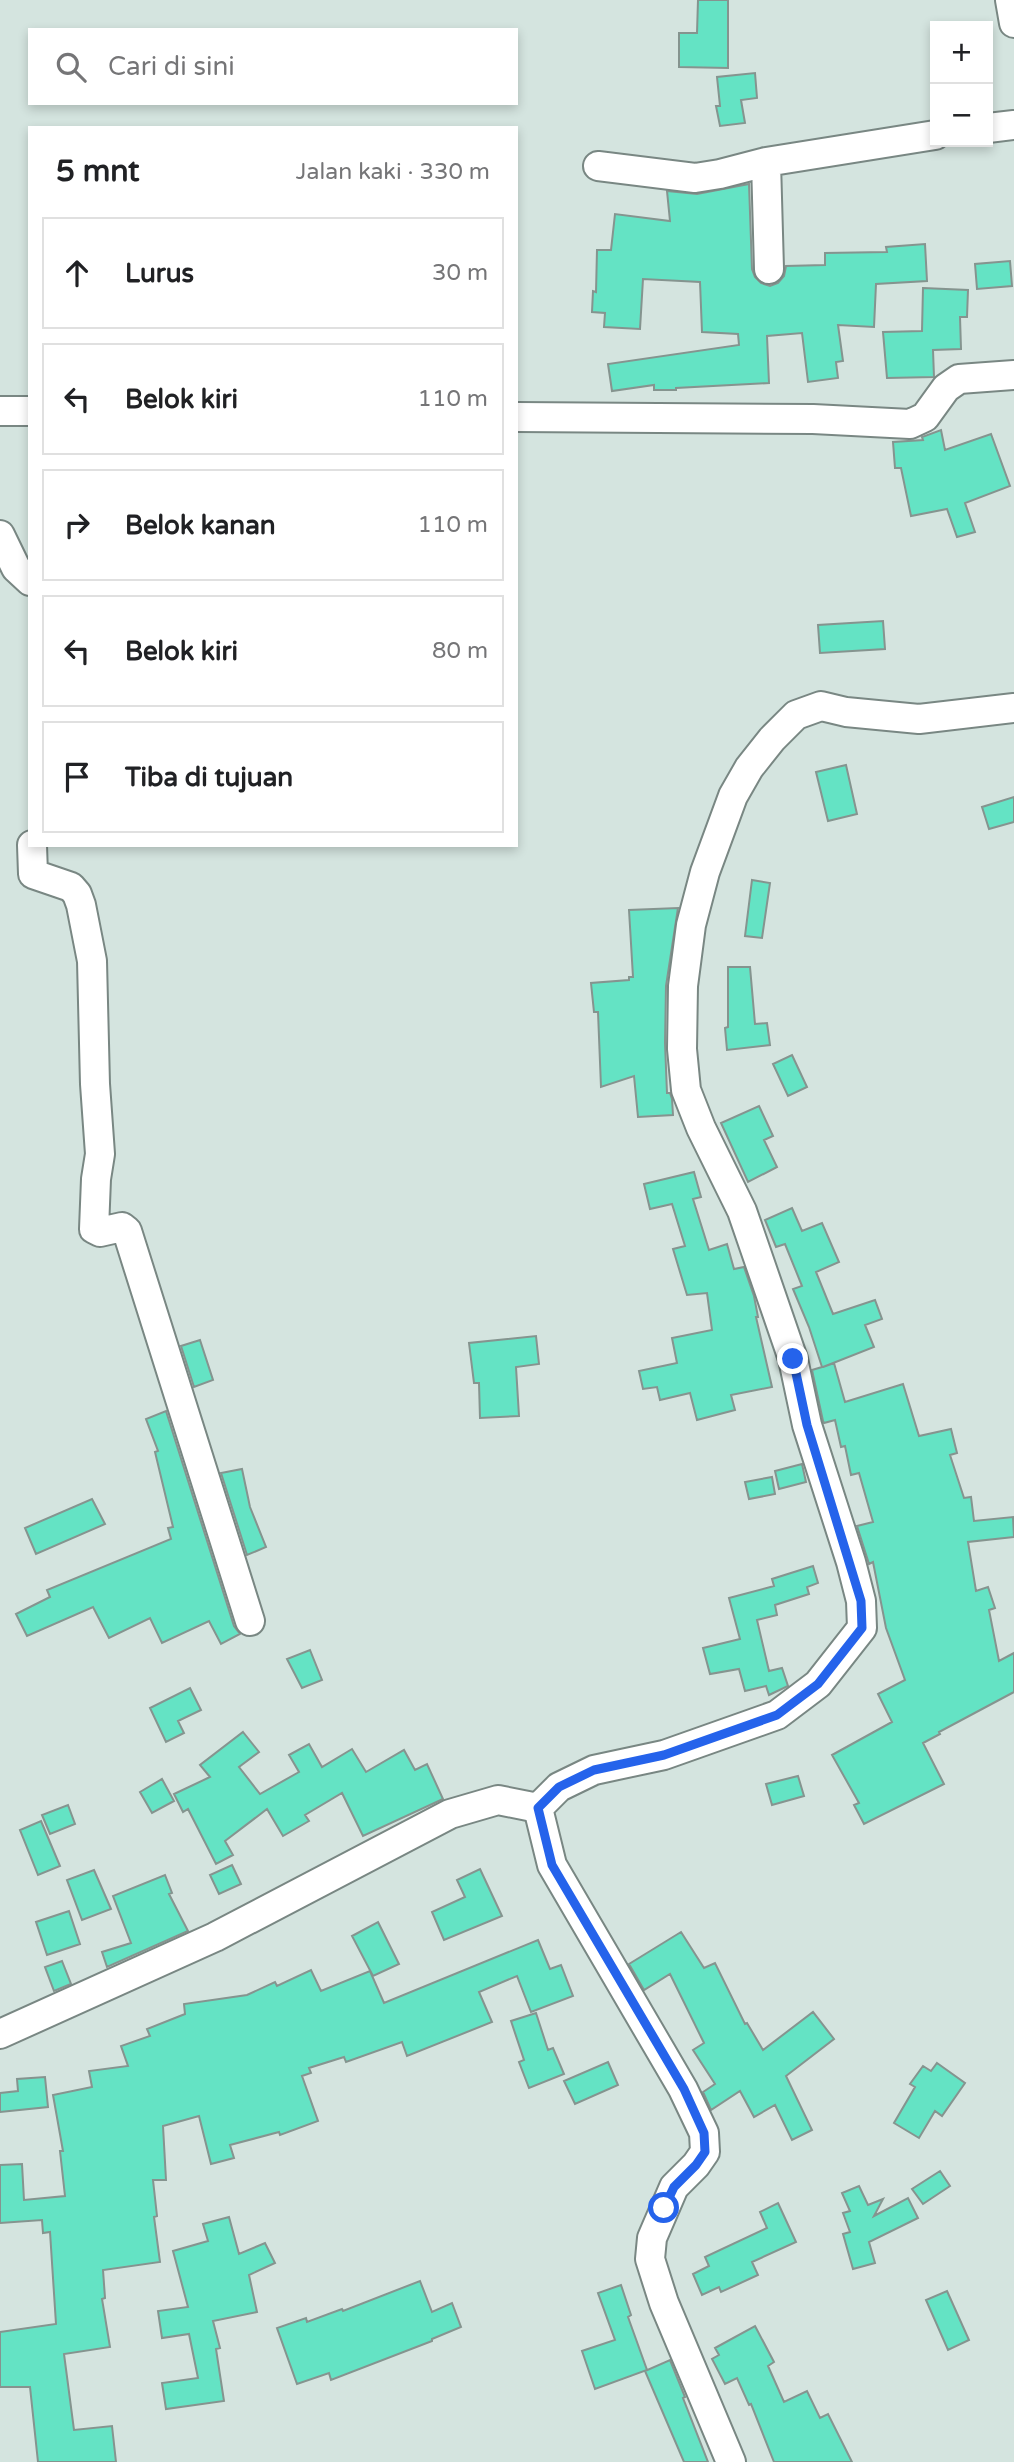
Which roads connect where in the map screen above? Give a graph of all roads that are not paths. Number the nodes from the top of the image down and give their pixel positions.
1 (1010, 0) edge
2 (1014, 23) edge
3 (1014, 125) edge
4 (993, 127) edge
5 (930, 136) edge
6 (766, 162) junction
7 (598, 166) dead end
8 (769, 269) dead end
9 (1014, 375) edge
10 (0, 411) edge
11 (28, 411) edge
12 (518, 418) edge
13 (0, 535) edge
14 (28, 579) edge
15 (1014, 708) edge
16 (33, 847) edge
17 (250, 1620) dead end
18 (538, 1808) junction
19 (0, 2034) edge
20 (731, 2462) edge

1 - 2 street
3 - 4 street
5 - 6 street
6 - 7 street
6 - 8 street
9 - 12 street
10 - 11 street
13 - 14 street
15 - 18 street
16 - 17 street
18 - 19 street
18 - 20 street

